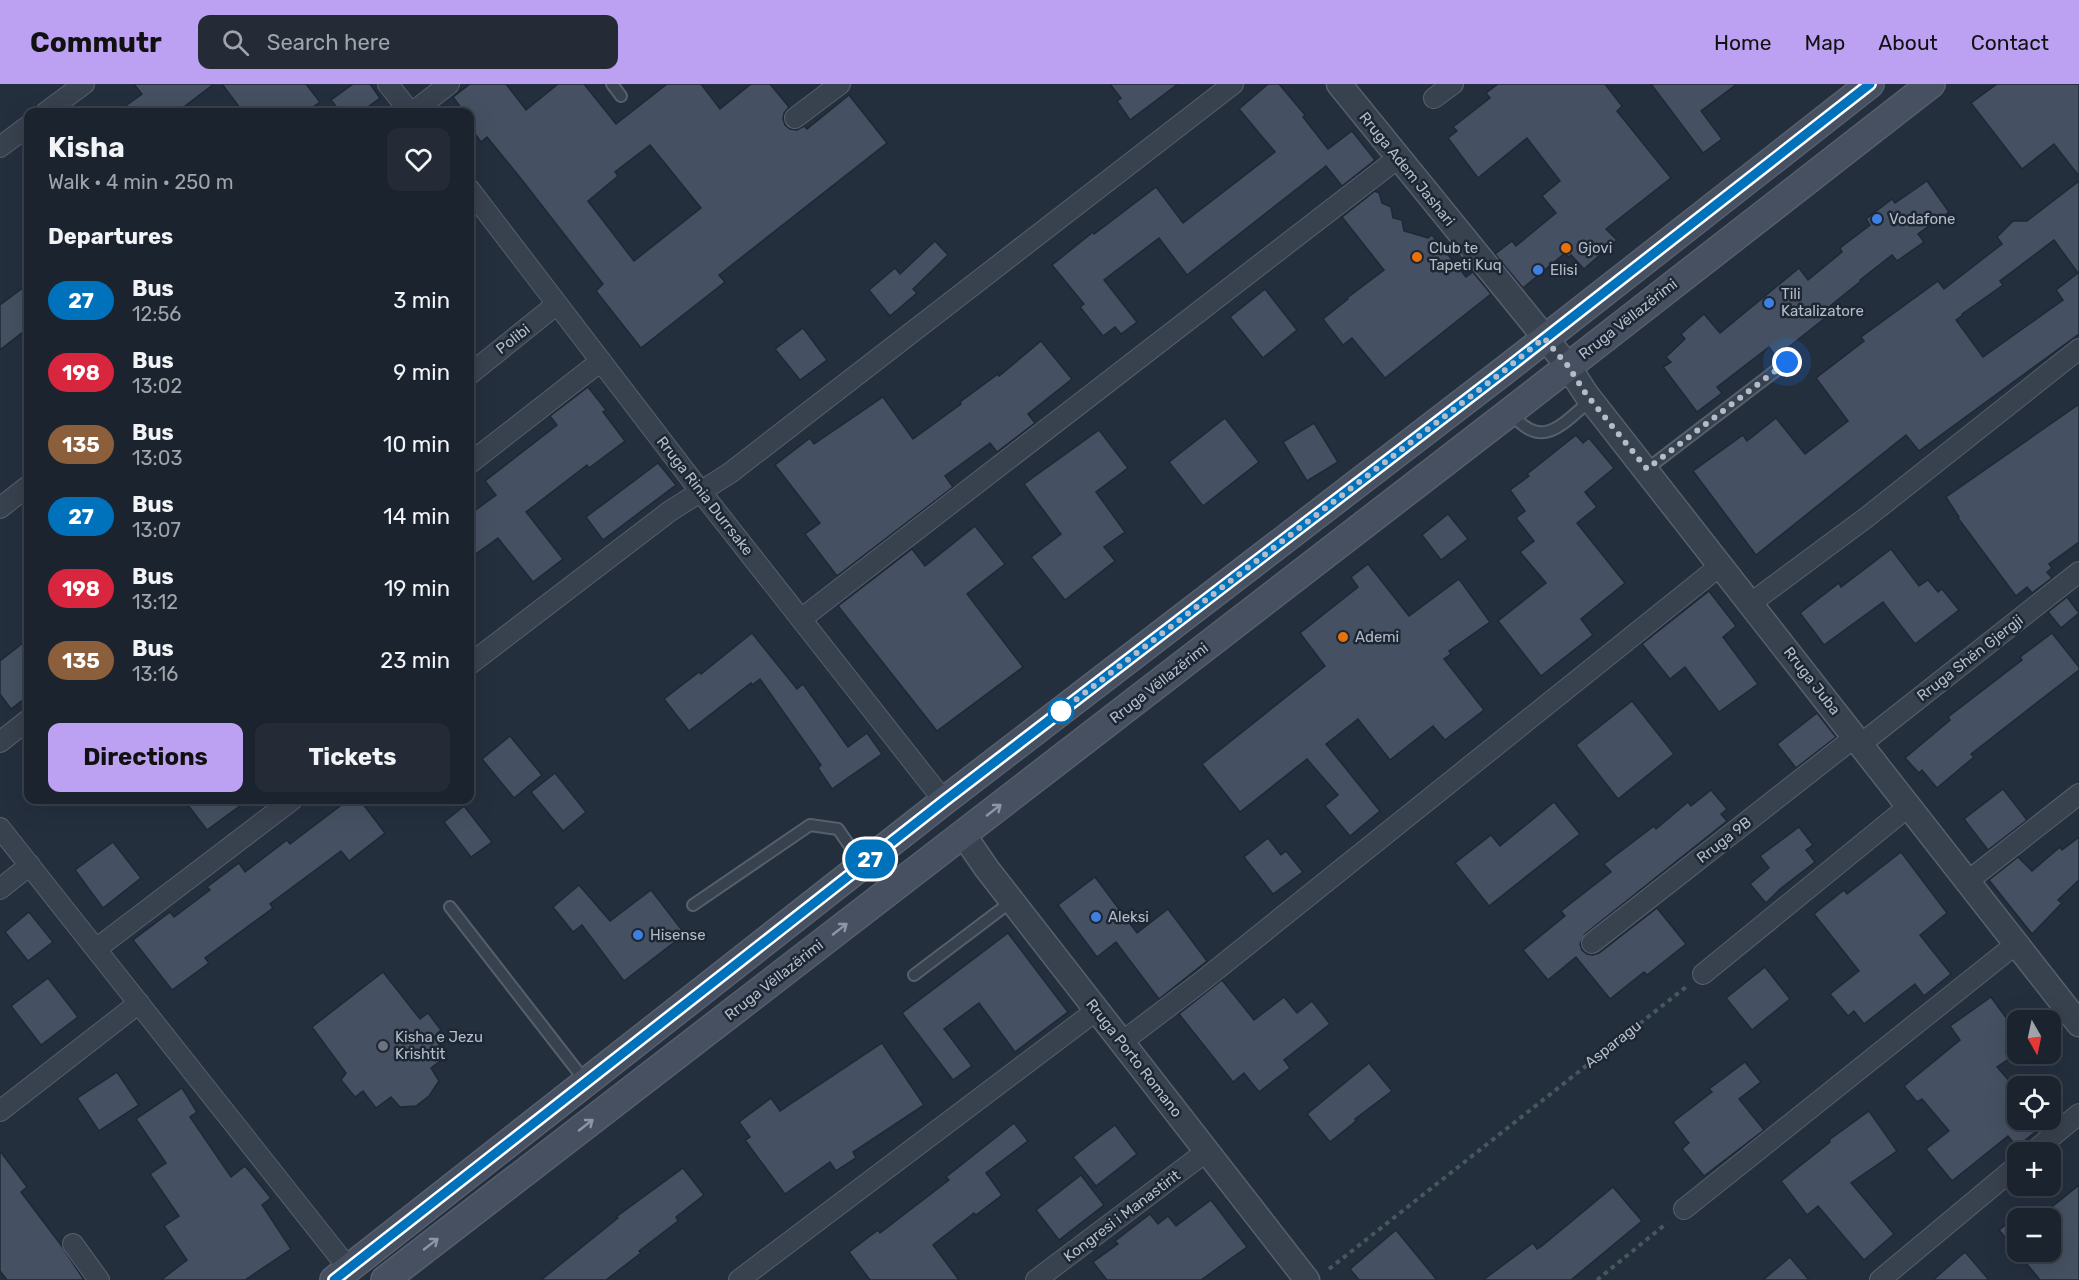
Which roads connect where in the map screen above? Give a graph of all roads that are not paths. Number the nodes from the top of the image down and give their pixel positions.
1 (84, 84) edge
2 (388, 84) edge
3 (450, 84) edge
4 (612, 84) edge
5 (840, 84) edge
6 (1233, 84) edge
7 (1339, 84) edge
8 (1453, 84) edge
9 (1870, 84) edge
10 (1931, 84) edge
11 (621, 96) dead end
12 (1434, 98) dead end
13 (51, 108) edge
14 (408, 108) edge
15 (417, 108) edge
16 (795, 118) dead end
17 (24, 129) edge
18 (0, 147) edge
19 (1398, 158) junction
20 (474, 195) edge
21 (557, 304) junction
22 (1544, 338) junction
23 (2079, 349) edge
24 (601, 361) junction
25 (1787, 362) dead end
26 (1568, 366) junction
27 (474, 371) edge
28 (1591, 400) junction
29 (1510, 412) junction
30 (474, 460) edge
31 (1647, 469) junction
32 (24, 489) edge
33 (701, 492) junction
34 (0, 508) edge
35 (1721, 565) junction
36 (2079, 572) edge
37 (1751, 603) junction
38 (801, 619) junction
39 (474, 661) edge
40 (24, 723) edge
41 (1858, 741) junction
42 (0, 742) edge
43 (2079, 794) edge
44 (944, 801) junction
45 (287, 804) edge
46 (1909, 806) junction
47 (0, 828) edge
48 (963, 834) junction
49 (863, 865) junction
50 (30, 866) junction
51 (1968, 881) junction
52 (0, 888) edge
53 (1012, 901) junction
54 (693, 905) dead end
55 (450, 907) dead end
56 (1592, 943) dead end
57 (2016, 944) junction
58 (96, 949) junction
59 (1703, 974) road end
60 (914, 975) dead end
61 (140, 1003) junction
62 (1097, 1010) junction
63 (2078, 1020) edge
64 (1122, 1042) junction
65 (586, 1083) junction
66 (0, 1111) edge
67 (2079, 1114) edge
68 (2045, 1142) edge
69 (1207, 1151) junction
70 (2007, 1174) edge
71 (1684, 1209) road end
72 (73, 1244) dead end
73 (342, 1274) edge
74 (1316, 1276) edge
75 (99, 1280) edge
76 (385, 1280) edge
77 (739, 1280) edge
78 (1036, 1280) edge
79 (1880, 1280) edge

1 - 13 street
2 - 14 street
3 - 15 street
4 - 11 lane
5 - 16 street
6 - 33 street
7 - 19 street, Rruga Adem Jashari
8 - 12 street
9 - 22 main road
10 - 26 main road, Rruga Vëllazërimi
17 - 18 street
19 - 22 street, Rruga Adem Jashari
19 - 38 street
20 - 21 street, Rruga Rinia Durrsake
21 - 24 street, Rruga Rinia Durrsake
21 - 27 street, Polibi
22 - 26 street, Rruga Juba
22 - 44 main road
23 - 37 street
24 - 30 street
24 - 33 street, Rruga Rinia Durrsake
25 - 31 lane
26 - 28 street, Rruga Juba
26 - 29 main road, Rruga Vëllazërimi
28 - 29 lane
28 - 31 street, Rruga Juba
48 -> 29 main road, Rruga Vëllazërimi
31 - 35 street, Rruga Juba
32 - 34 street
33 - 38 street, Rruga Rinia Durrsake
33 - 39 street
35 - 37 street, Rruga Juba
35 - 64 street
36 - 41 street, Rruga Shën Gjergji
37 - 41 street, Rruga Juba
38 - 44 street, Rruga Rinia Durrsake
40 - 42 street
41 - 46 street, Rruga Juba
41 - 56 street, Rruga 9B
43 - 51 street
44 - 49 main road
45 - 58 street
46 - 51 street, Rruga Juba
46 - 59 street
47 - 50 street
48 - 53 street, Rruga Porto Romano
76 -> 48 main road, Rruga Vëllazërimi
49 - 54 lane
49 - 65 main road
50 - 52 street
50 - 58 street
51 - 57 street, Rruga Juba
53 - 60 lane
53 - 62 street, Rruga Porto Romano
55 - 65 lane
57 - 63 street, Rruga Juba
57 - 71 street
58 - 61 street
61 - 66 street
61 - 73 street
62 - 64 street, Rruga Porto Romano
62 - 77 street
64 - 69 street, Rruga Porto Romano
65 - 73 main road
67 - 68 street
69 - 74 street, Rruga Porto Romano
69 - 78 street, Kongresi i Manastirit
70 - 79 street
72 - 75 street

